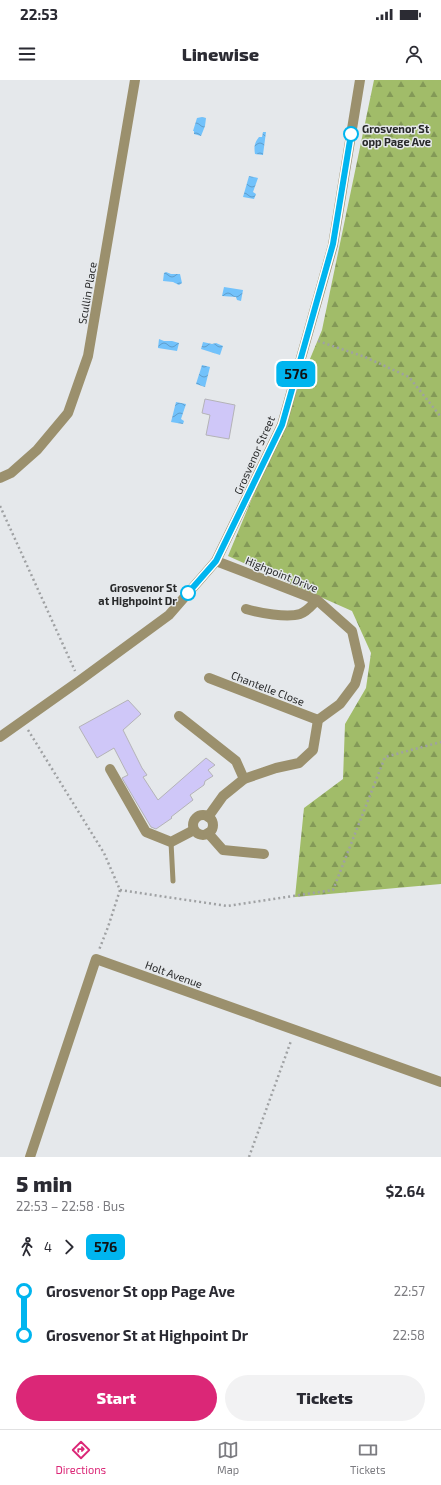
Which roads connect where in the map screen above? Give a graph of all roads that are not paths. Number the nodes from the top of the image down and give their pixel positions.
1 (135, 80) edge
2 (360, 80) edge
3 (0, 478) edge
4 (216, 561) junction
5 (317, 600) junction
6 (246, 609) dead end
7 (209, 678) dead end
8 (179, 716) dead end
9 (318, 720) junction
10 (0, 738) edge
11 (110, 769) dead end
12 (244, 779) junction
13 (208, 817) junction
14 (194, 830) junction
15 (208, 833) junction
16 (171, 842) junction
17 (264, 854) dead end
18 (173, 881) dead end
19 (441, 1082) edge
20 (30, 1157) edge

1 - 3 street, Scullin Place
2 - 4 street, Grosvenor Street
4 - 5 street, Highpoint Drive
4 - 10 street, Grosvenor Street
5 - 6 street
5 - 9 street, Highpoint Drive
7 - 9 street, Chantelle Close
8 - 12 street
9 - 12 street
11 - 16 street
12 - 13 street
13 - 14 street
13 - 15 street
14 - 15 street
14 - 16 street
15 - 17 street
16 - 18 lane
19 - 20 street, Holt Avenue

